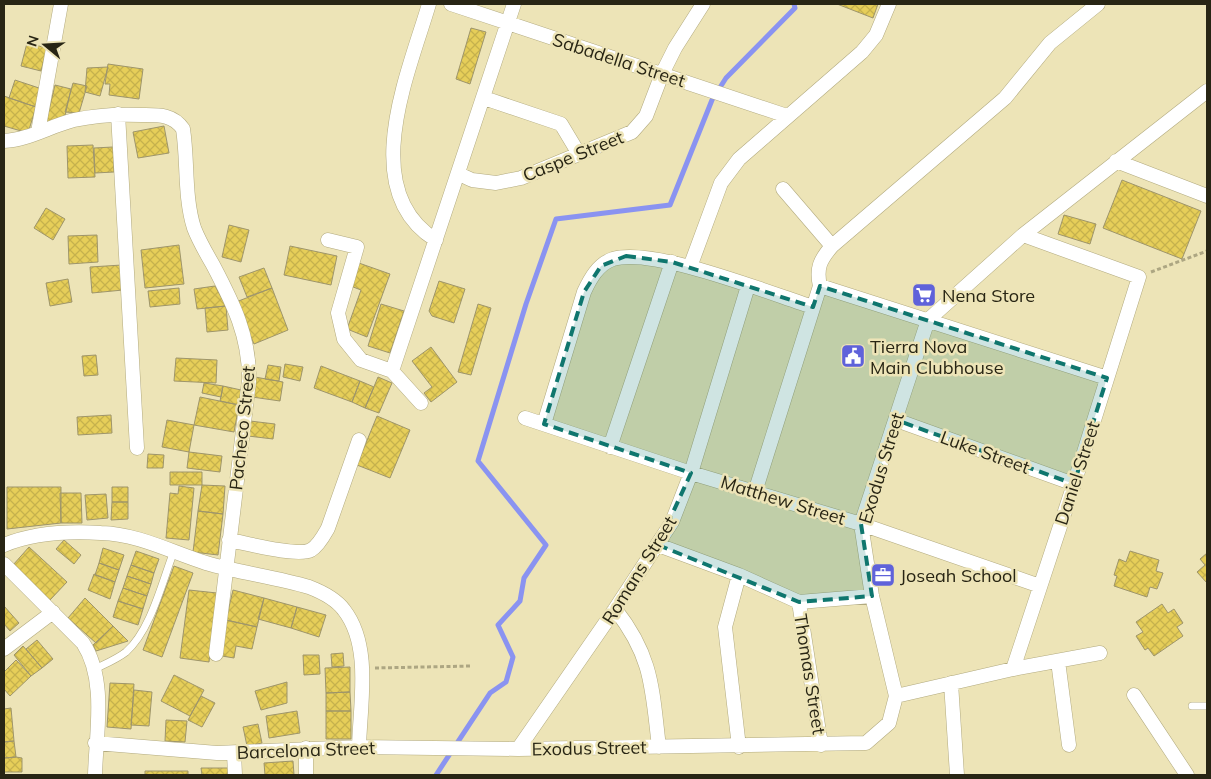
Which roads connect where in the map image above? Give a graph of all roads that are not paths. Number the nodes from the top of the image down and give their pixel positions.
1 (61, 4) edge
2 (429, 4) edge
3 (450, 4) edge
4 (514, 4) edge
5 (889, 4) edge
6 (1098, 4) edge
7 (697, 6) edge
8 (508, 23) junction
9 (662, 74) junction
10 (1207, 90) edge
11 (484, 98) junction
12 (118, 114) junction
13 (787, 116) junction
14 (38, 132) junction
15 (4, 141) edge
16 (579, 154) junction
17 (1116, 161) junction
18 (459, 174) junction
19 (783, 189) dead end
20 (1207, 196) edge
21 (1023, 235) junction
22 (328, 240) dead end
23 (436, 240) junction
24 (832, 246) junction
25 (672, 262) junction
26 (690, 267) junction
27 (748, 286) junction
28 (820, 286) junction
29 (813, 307) junction
30 (928, 320) junction
31 (392, 371) junction
32 (1107, 378) junction
33 (421, 403) dead end
34 (525, 418) dead end
35 (896, 420) junction
36 (544, 424) junction
37 (359, 440) dead end
38 (610, 447) junction
39 (137, 448) dead end
40 (692, 473) junction
41 (1074, 484) junction
42 (755, 492) junction
43 (861, 524) junction
44 (230, 540) junction
45 (658, 545) junction
46 (4, 546) edge
47 (174, 551) junction
48 (4, 564) edge
49 (226, 568) junction
50 (739, 575) junction
51 (1040, 586) junction
52 (872, 596) junction
53 (798, 602) junction
54 (615, 609) junction
55 (53, 612) junction
56 (4, 649) edge
57 (1100, 652) dead end
58 (216, 654) dead end
59 (1058, 661) junction
60 (95, 669) junction
61 (1012, 669) junction
62 (951, 683) junction
63 (896, 696) junction
64 (1134, 696) dead end
65 (1192, 706) dead end
66 (1207, 706) edge
67 (96, 743) junction
68 (821, 745) junction
69 (1068, 745) dead end
70 (359, 747) junction
71 (659, 747) junction
72 (738, 747) junction
73 (306, 748) junction
74 (518, 749) junction
75 (234, 753) junction
76 (95, 775) edge
77 (235, 775) edge
78 (306, 775) edge
79 (957, 775) edge
80 (1187, 775) edge

1 - 14 street
2 - 23 street
3 - 8 street, Sabadella Street
4 - 8 street
5 - 13 street
6 - 24 street
7 - 9 street, Caspe Street
8 - 9 street, Sabadella Street
8 - 11 street
9 - 13 street, Sabadella Street
9 - 16 street, Caspe Street
10 - 17 street
11 - 16 street
11 - 18 street
12 - 14 street, Pacheco Street
12 - 39 street
12 - 44 street, Pacheco Street
13 - 26 street
14 - 15 street, Pacheco Street
16 - 18 street, Caspe Street
17 - 20 street
17 - 21 street
18 - 23 street
19 - 24 street
21 - 30 street
21 - 32 street, Daniel Street
22 - 31 street
23 - 31 street
24 - 28 street
25 - 26 street
25 - 36 street
25 - 38 street
26 - 27 street
27 - 29 street
27 - 40 street, Romans Street
28 - 29 street
28 - 30 street
29 - 42 street
30 - 32 street
30 - 35 street, Exodus Street
31 - 33 street
32 - 41 street, Daniel Street
34 - 36 street, Matthew Street
35 - 41 street, Luke Street
35 - 43 street, Exodus Street
36 - 38 street, Matthew Street
37 - 44 street
38 - 40 street, Matthew Street
40 - 42 street, Matthew Street
40 - 45 street, Romans Street
41 - 51 street, Daniel Street
42 - 43 street, Matthew Street
43 - 51 street, Matthew Street
43 - 52 street, Exodus Street
44 - 49 street, Pacheco Street
45 - 50 street
45 - 54 street, Romans Street
46 - 47 street
47 - 49 street
47 - 60 lane
48 - 55 street
49 - 58 street, Pacheco Street
49 - 70 street
50 - 53 street
50 - 72 street
51 - 61 street, Daniel Street
52 - 53 street
52 - 63 street, Exodus Street
53 - 68 street, Thomas Street
54 - 71 street
54 - 74 street, Romans Street
55 - 56 street
55 - 60 street
57 - 59 street
59 - 61 street
59 - 69 street
60 - 67 street
61 - 62 street
62 - 63 street
62 - 79 street
63 - 68 street, Exodus Street
64 - 80 street
65 - 66 lane
67 - 75 street, Barcelona Street
67 - 76 street
68 - 72 street, Exodus Street
70 - 73 street, Barcelona Street
70 - 74 street, Barcelona Street
71 - 72 street, Exodus Street
71 - 74 street, Exodus Street
73 - 75 street, Barcelona Street
73 - 78 street
75 - 77 street

